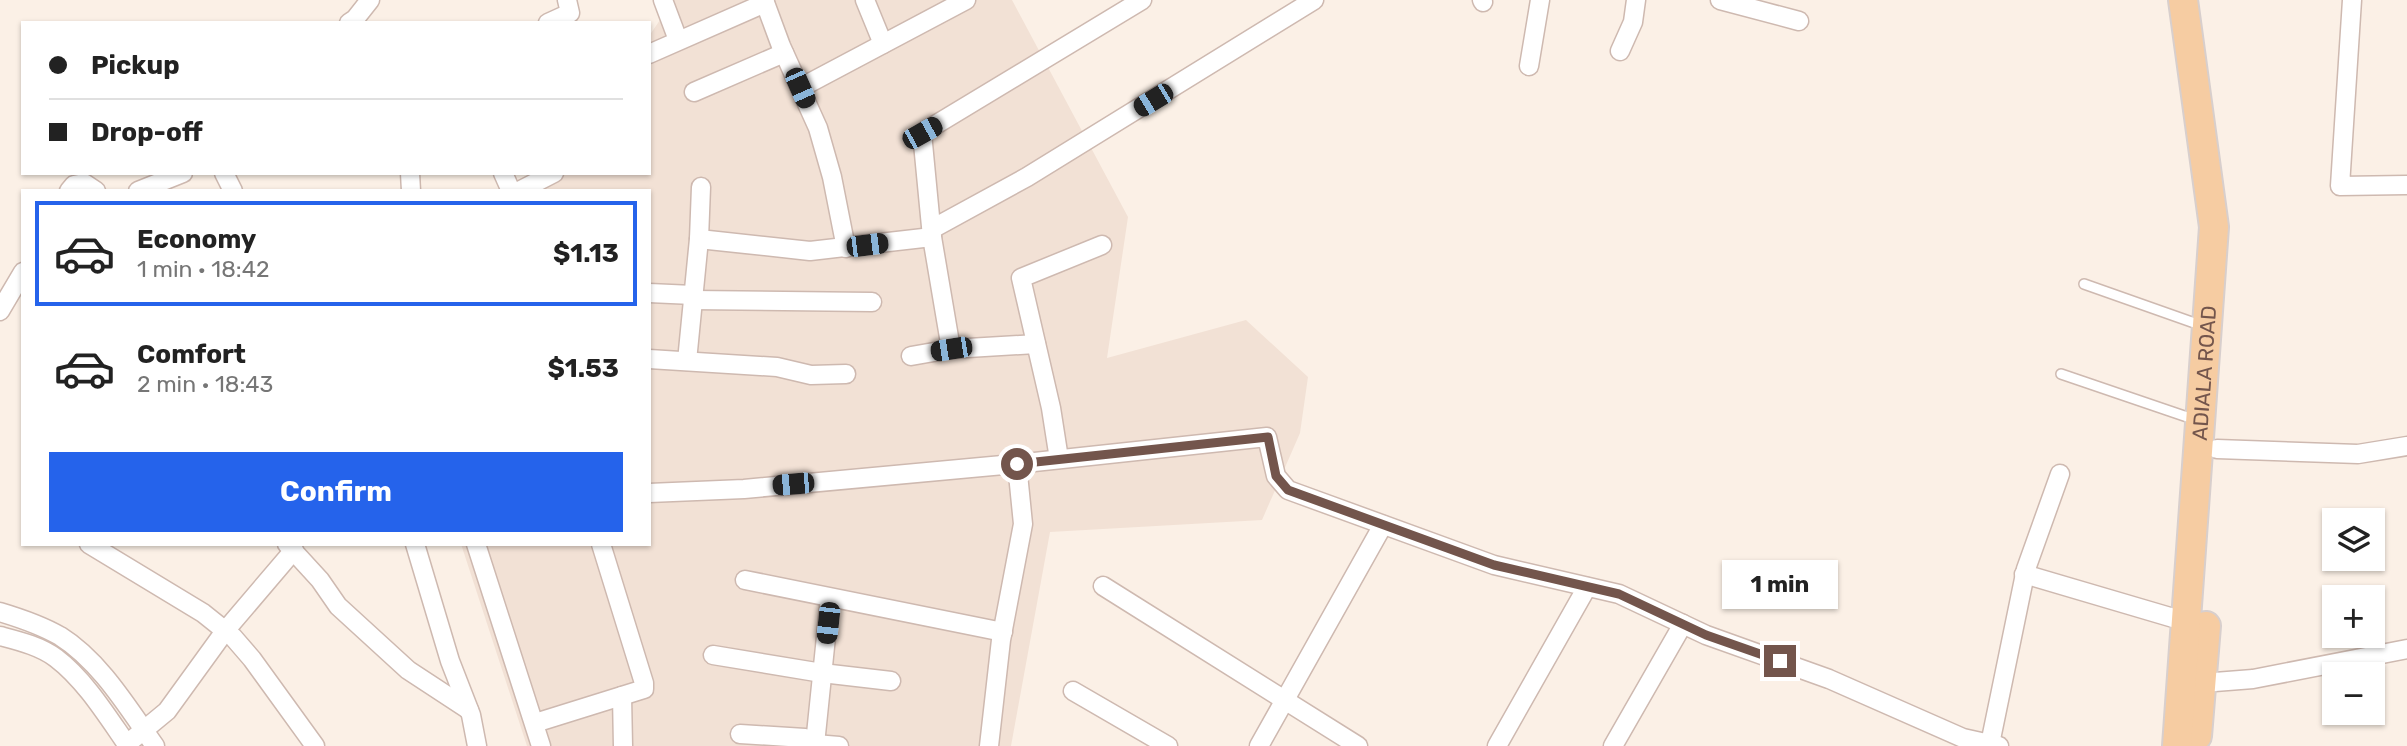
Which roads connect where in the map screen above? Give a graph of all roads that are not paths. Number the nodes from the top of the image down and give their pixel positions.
1 (370, 0) edge
2 (567, 0) edge
3 (663, 0) edge
4 (866, 0) edge
5 (1142, 0) edge
6 (1314, 0) edge
7 (1540, 0) edge
8 (1636, 0) edge
9 (1720, 0) edge
10 (2183, 0) edge
11 (2201, 0) edge
12 (2351, 0) edge
13 (765, 1) edge
14 (963, 1) edge
15 (352, 21) edge
16 (552, 21) edge
17 (1799, 21) dead end
18 (678, 40) junction
19 (883, 44) junction
20 (1620, 51) dead end
21 (784, 52) junction
22 (651, 53) edge
23 (1529, 66) dead end
24 (800, 88) junction
25 (694, 92) dead end
26 (178, 175) edge
27 (550, 175) edge
28 (2407, 185) edge
29 (701, 187) dead end
30 (71, 189) edge
31 (93, 189) edge
32 (143, 189) edge
33 (523, 189) edge
34 (932, 233) junction
35 (699, 239) junction
36 (1102, 245) dead end
37 (846, 248) junction
38 (21, 275) edge
39 (2084, 284) dead end
40 (651, 293) edge
41 (693, 298) junction
42 (872, 302) dead end
43 (0, 311) edge
44 (2207, 328) junction
45 (1036, 344) junction
46 (951, 349) junction
47 (911, 356) dead end
48 (651, 359) edge
49 (687, 361) junction
50 (846, 374) dead end
51 (2061, 374) dead end
52 (2201, 422) junction
53 (2407, 446) edge
54 (2217, 449) junction
55 (1059, 459) junction
56 (1017, 464) junction
57 (2060, 474) dead end
58 (651, 493) edge
59 (1383, 525) junction
60 (92, 546) edge
61 (416, 546) edge
62 (477, 546) edge
63 (602, 546) edge
64 (290, 547) edge
65 (2025, 574) junction
66 (745, 580) dead end
67 (1103, 586) dead end
68 (1587, 587) junction
69 (830, 598) junction
70 (0, 612) edge
71 (2187, 622) junction
72 (1683, 624) junction
73 (225, 631) junction
74 (1003, 632) junction
75 (0, 636) edge
76 (2407, 649) edge
77 (713, 655) dead end
78 (822, 673) junction
79 (891, 681) dead end
80 (2202, 683) junction
81 (1073, 691) dead end
82 (622, 696) junction
83 (1285, 700) junction
84 (469, 710) junction
85 (535, 723) junction
86 (143, 730) junction
87 (740, 734) dead end
88 (815, 744) junction
89 (128, 745) edge
90 (1994, 745) edge
91 (155, 746) edge
92 (315, 746) edge
93 (477, 746) edge
94 (541, 746) edge
95 (623, 746) edge
96 (839, 746) edge
97 (989, 746) edge
98 (1168, 746) edge
99 (1259, 746) edge
100 (1358, 746) edge
101 (1497, 746) edge
102 (1613, 746) edge
103 (2177, 746) edge
104 (2196, 746) edge

1 - 15 street
2 - 16 street
3 - 18 street
4 - 19 street
5 - 34 street
6 - 34 street
7 - 23 street
8 - 20 street
9 - 17 street
10 - 44 main road, ADIALA ROAD
11 - 54 main road, ADIALA ROAD
12 - 28 street
13 - 18 street
13 - 21 street
14 - 19 street
18 - 22 street
19 - 24 street
21 - 24 street
21 - 25 street
24 - 37 street
26 - 32 street
27 - 33 street
29 - 35 street
30 - 31 street
34 - 37 street
34 - 46 street
35 - 37 street
35 - 41 street
36 - 45 street
38 - 43 street
39 - 44 lane
40 - 41 street
41 - 42 street
41 - 49 street
44 - 52 main road, ADIALA ROAD
45 - 46 street
45 - 55 street
46 - 47 street
48 - 49 street
49 - 50 street
51 - 52 lane
52 - 71 main road, ADIALA ROAD
53 - 54 street
54 - 80 main road, ADIALA ROAD
55 - 56 street
55 - 59 street
56 - 58 street
56 - 74 street
57 - 65 street
59 - 68 street
59 - 83 street
60 - 73 street
61 - 84 street
62 - 85 street
63 - 82 street
64 - 73 street
64 - 84 street
65 - 71 street
65 - 90 street
66 - 69 street
67 - 83 street
68 - 72 street
68 - 101 street
69 - 74 street
69 - 78 street
70 - 86 street
71 - 103 main road, ADIALA ROAD
72 - 90 street
72 - 102 street
73 - 86 street
73 - 92 street
74 - 97 street
75 - 89 street
76 - 80 street
77 - 78 street
78 - 79 street
78 - 88 street
80 - 104 main road, ADIALA ROAD
81 - 98 street
82 - 85 street
82 - 95 street
83 - 99 street
83 - 100 street
84 - 93 street
85 - 94 street
86 - 89 street
86 - 91 street
87 - 88 street
88 - 96 street

